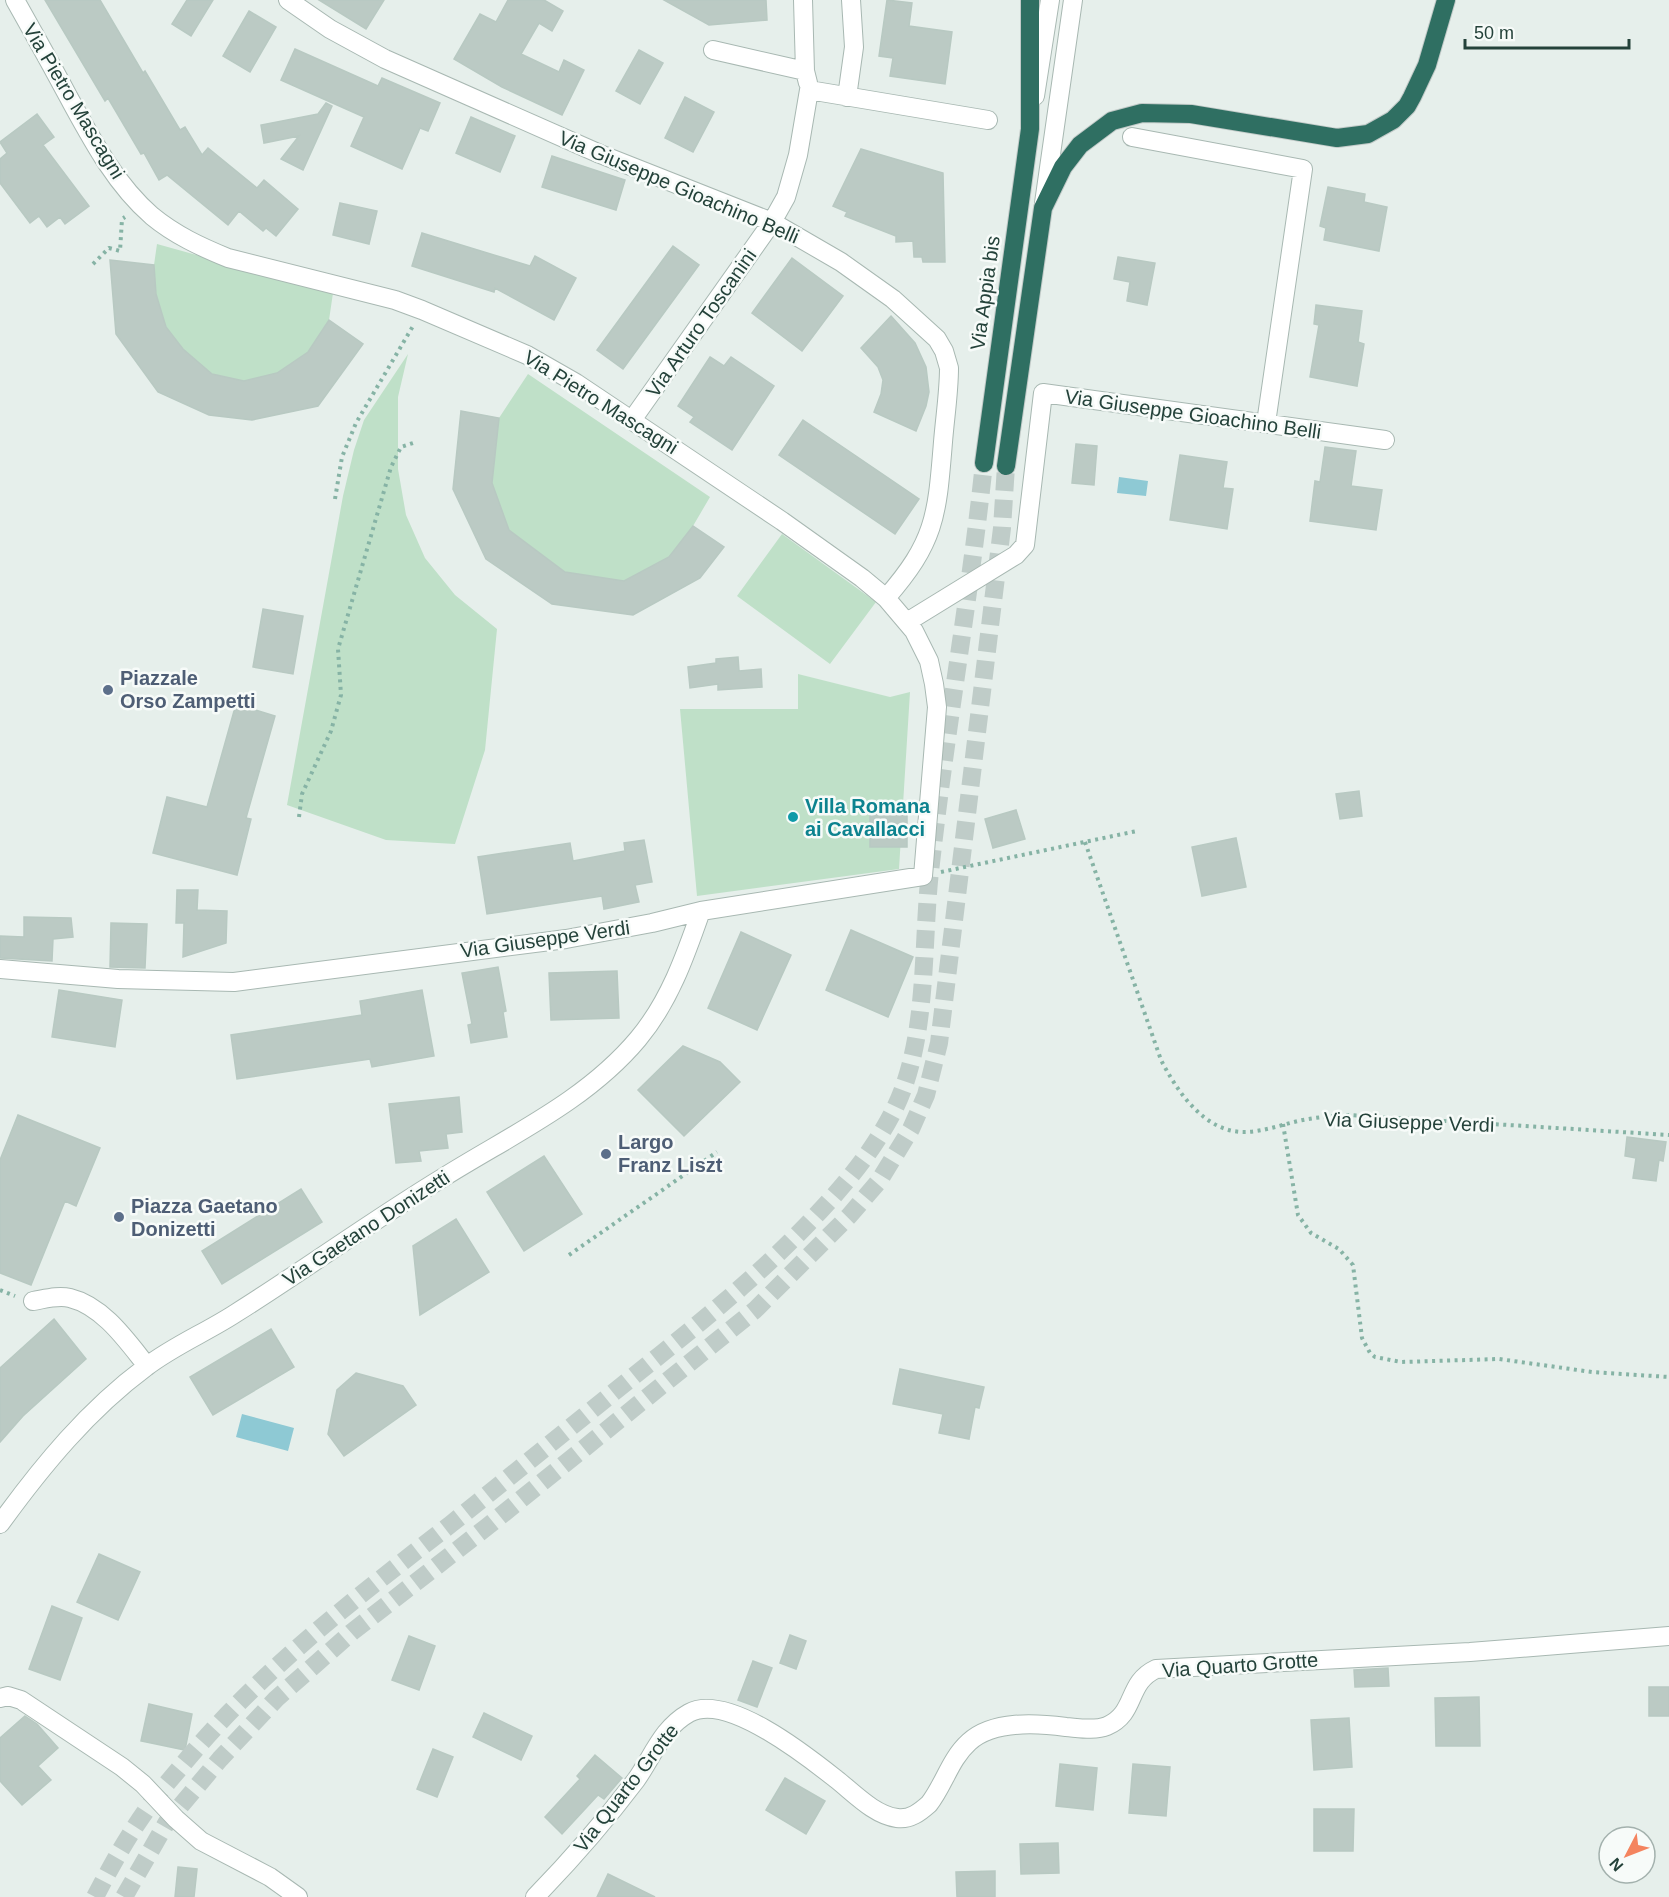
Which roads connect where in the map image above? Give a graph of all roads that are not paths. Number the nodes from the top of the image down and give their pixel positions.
1 (15, 0) edge
2 (288, 0) edge
3 (803, 0) edge
4 (851, 0) edge
5 (1030, 0) edge
6 (1050, 0) edge
7 (1073, 0) edge
8 (1446, 0) edge
9 (713, 50) dead end
10 (805, 71) junction
11 (809, 90) junction
12 (847, 97) junction
13 (988, 120) dead end
14 (1030, 129) junction
15 (1132, 137) dead end
16 (1043, 208) junction
17 (772, 222) junction
18 (632, 420) junction
19 (1266, 423) junction
20 (1384, 440) dead end
21 (984, 463) tunnel mouth
22 (1006, 466) tunnel mouth
23 (886, 598) junction
24 (907, 622) junction
25 (923, 876) joint
26 (700, 911) junction
27 (0, 969) edge
28 (33, 1301) dead end
29 (147, 1366) junction
30 (0, 1524) edge
31 (1669, 1636) edge
32 (0, 1698) edge
33 (298, 1897) edge
34 (535, 1897) edge

1 - 18 street, Via Pietro Mascagni
2 - 17 street, Via Giuseppe Gioachino Belli
3 - 10 street
4 - 12 street
5 - 14 highway, Via Appia bis
6 - 14 street
7 - 16 street
8 - 16 highway
9 - 10 street
10 - 11 street
11 - 12 street
11 - 17 street, Via Arturo Toscanini
12 - 13 street
14 - 21 highway, Via Appia bis
15 - 19 street
16 - 22 highway
17 - 18 street, Via Arturo Toscanini
17 - 23 street, Via Giuseppe Gioachino Belli
18 - 23 street, Via Pietro Mascagni
19 - 20 street, Via Giuseppe Gioachino Belli
19 - 24 street, Via Giuseppe Gioachino Belli
23 - 24 street, Via Pietro Mascagni
24 - 25 street, Via Pietro Mascagni
25 - 26 street, Via Giuseppe Verdi
26 - 27 street, Via Giuseppe Verdi
26 - 29 street, Via Gaetano Donizetti
28 - 29 street
29 - 30 street, Via Gaetano Donizetti
31 - 34 street, Via Quarto Grotte
32 - 33 street

